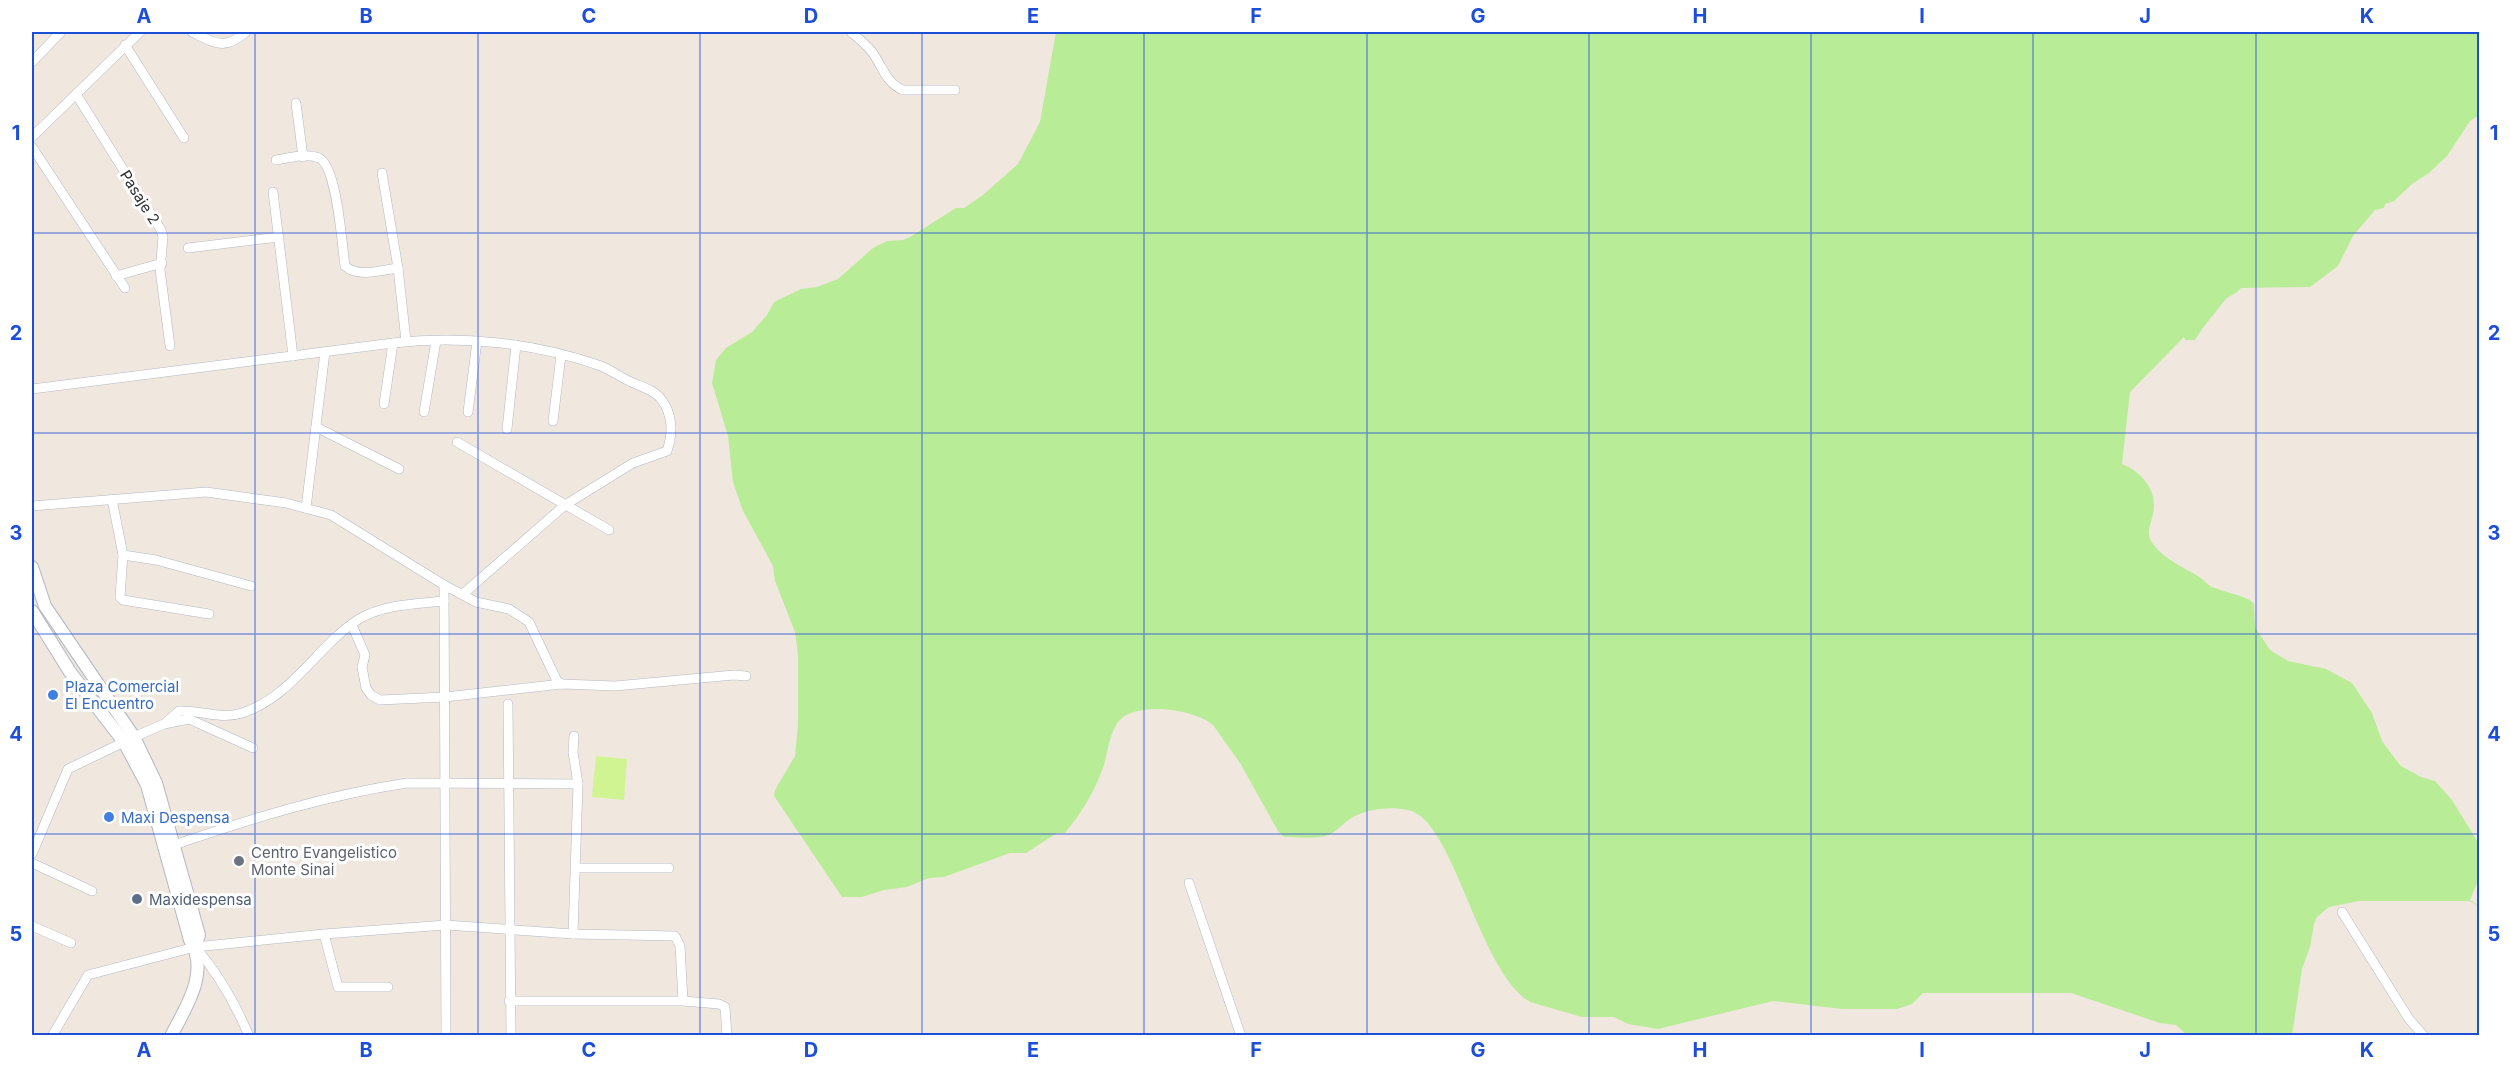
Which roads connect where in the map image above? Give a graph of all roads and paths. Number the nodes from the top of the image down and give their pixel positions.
1 (62, 32) edge
2 (140, 32) edge
3 (192, 32) edge
4 (246, 32) edge
5 (851, 32) edge
6 (125, 45) junction
7 (32, 62) edge
8 (955, 90) dead end
9 (76, 94) junction
10 (296, 103) dead end
11 (32, 137) edge
12 (184, 138) dead end
13 (32, 147) edge
14 (303, 157) junction
15 (276, 160) dead end
16 (382, 173) dead end
17 (273, 192) dead end
18 (279, 237) junction
19 (188, 248) dead end
20 (162, 263) junction
21 (398, 268) junction
22 (116, 276) junction
23 (124, 288) dead end
24 (436, 340) junction
25 (406, 341) junction
26 (477, 341) junction
27 (393, 343) junction
28 (516, 345) junction
29 (170, 346) dead end
30 (325, 352) junction
31 (561, 355) junction
32 (293, 356) junction
33 (32, 389) edge
34 (384, 404) dead end
35 (424, 412) dead end
36 (468, 412) dead end
37 (553, 421) dead end
38 (316, 427) junction
39 (507, 429) dead end
40 (457, 442) dead end
41 (399, 470) dead end
42 (112, 499) junction
43 (565, 505) junction
44 (32, 506) edge
45 (306, 508) junction
46 (609, 530) dead end
47 (123, 555) junction
48 (32, 567) edge
49 (444, 585) junction
50 (251, 586) dead end
51 (463, 594) junction
52 (444, 601) junction
53 (32, 604) edge
54 (32, 611) edge
55 (209, 614) dead end
56 (351, 625) junction
57 (746, 676) dead end
58 (93, 678) junction
59 (562, 684) junction
60 (83, 690) junction
61 (445, 697) junction
62 (110, 700) junction
63 (508, 704) dead end
64 (164, 724) junction
65 (574, 736) dead end
66 (129, 739) junction
67 (253, 748) dead end
68 (445, 784) junction
69 (578, 784) junction
70 (509, 785) junction
71 (174, 845) junction
72 (32, 854) edge
73 (32, 863) edge
74 (576, 868) junction
75 (669, 868) dead end
76 (1189, 883) dead end
77 (92, 891) dead end
78 (2342, 912) dead end
79 (446, 925) junction
80 (32, 926) edge
81 (511, 929) junction
82 (324, 934) junction
83 (573, 934) junction
84 (71, 943) dead end
85 (195, 947) junction
86 (388, 987) dead end
87 (510, 1001) junction
88 (683, 1001) junction
89 (52, 1035) edge
90 (171, 1035) edge
91 (249, 1035) edge
92 (446, 1035) edge
93 (511, 1035) edge
94 (727, 1035) edge
95 (1241, 1035) edge
96 (2424, 1035) edge

1 - 7 street
2 - 6 street
3 - 4 street
5 - 8 street
6 - 9 street
6 - 12 street
9 - 11 street
9 - 20 street, Pasaje 2
10 - 14 street
13 - 22 street
14 - 15 street
14 - 21 street
16 - 21 street
17 - 18 street
18 - 19 street
18 - 32 street
20 - 22 street
20 - 29 street, Pasaje 2
21 - 25 street
22 - 23 street
24 - 25 street
24 - 26 street
24 - 35 street
25 - 27 street
26 - 28 street
26 - 36 street
27 - 30 street
27 - 34 street
28 - 31 street
28 - 39 street
30 - 32 street
30 - 38 street
31 - 37 street
31 - 43 street
32 - 33 street
38 - 41 street
38 - 45 street
40 - 43 street
42 - 44 street
42 - 45 street
42 - 47 street
43 - 46 street
43 - 51 street
45 - 49 street
47 - 50 street
47 - 55 street
48 - 58 main road
49 - 51 street
49 - 52 street
51 - 59 street
52 - 56 street
52 - 61 street
53 - 58 main road
54 - 60 main road
56 - 61 street
56 - 64 street
57 - 59 street
58 - 62 main road
59 - 61 street
60 - 62 main road
60 - 66 main road
61 - 68 street
62 - 66 main road
63 - 70 street
64 - 66 street
64 - 67 street
65 - 69 street
66 - 71 main road
66 - 72 street
66 - 85 main road
68 - 70 street
68 - 71 street
68 - 79 street
69 - 70 street
69 - 74 street
70 - 81 street
71 - 85 main road
73 - 77 street
74 - 75 street
74 - 83 street
76 - 95 street
78 - 96 street
79 - 81 street
79 - 82 street
79 - 92 street
80 - 84 street
81 - 83 street
81 - 87 street
82 - 85 street
82 - 86 street
83 - 88 street
85 - 89 street
85 - 90 main road
85 - 91 street
87 - 88 street
87 - 93 street
88 - 94 street

